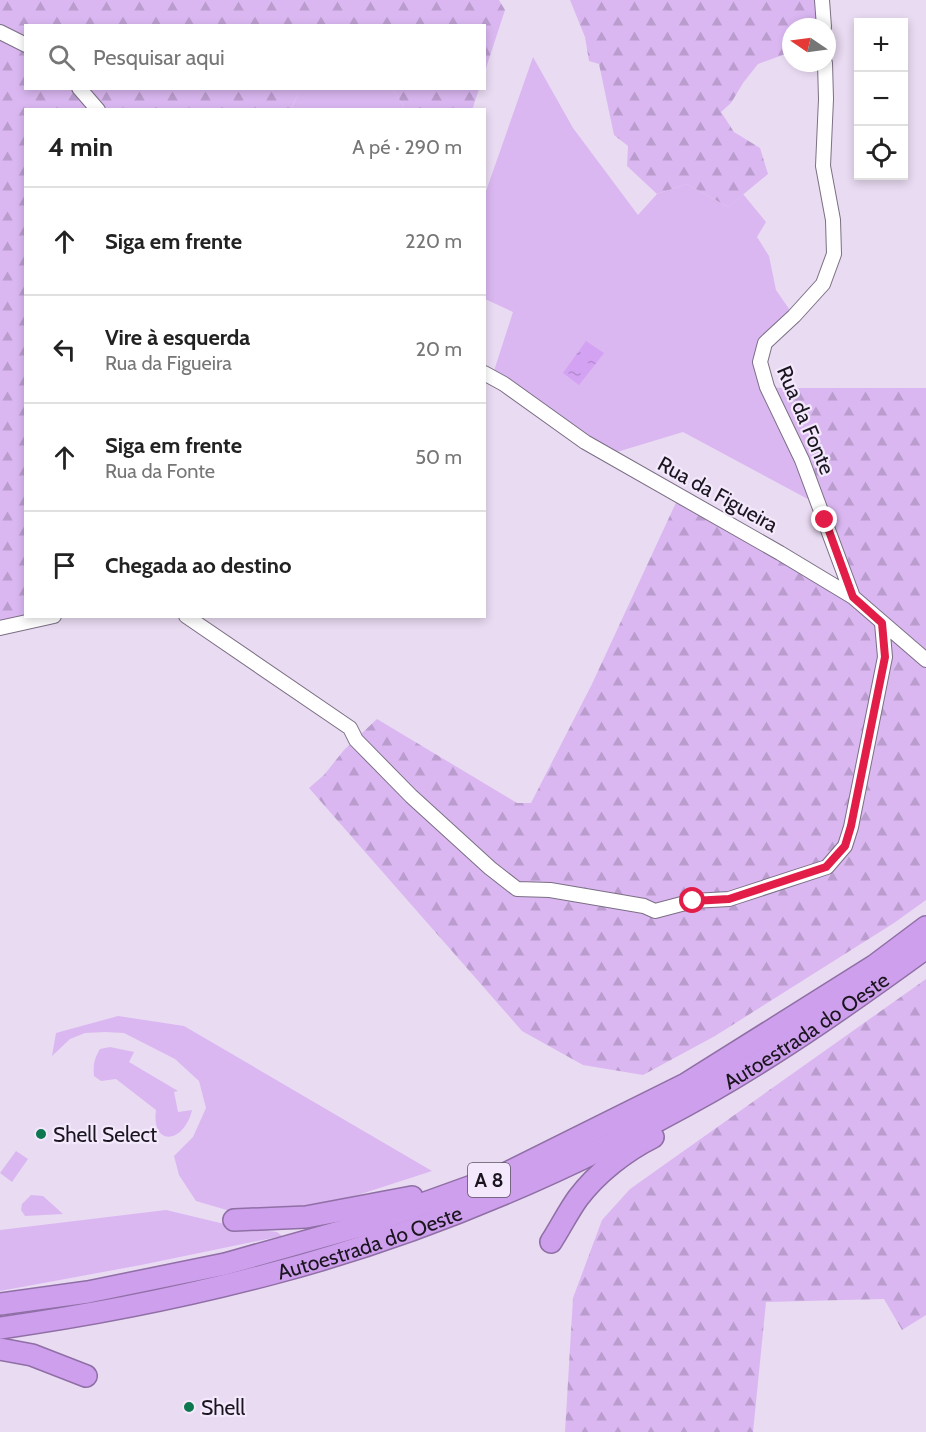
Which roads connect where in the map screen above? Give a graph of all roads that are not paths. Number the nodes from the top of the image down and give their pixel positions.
1 (822, 0) edge
2 (823, 18) edge
3 (0, 32) edge
4 (24, 44) edge
5 (825, 72) edge
6 (81, 90) edge
7 (96, 108) edge
8 (486, 374) edge
9 (853, 597) junction
10 (45, 618) edge
11 (189, 618) edge
12 (882, 623) junction
13 (0, 628) edge
14 (926, 660) edge
15 (926, 927) edge
16 (926, 948) edge
17 (712, 1091) junction
18 (474, 1185) junction
19 (234, 1220) dead end
20 (550, 1242) dead end
21 (0, 1304) edge
22 (0, 1328) edge
23 (0, 1349) edge
24 (86, 1376) dead end

1 - 2 street
3 - 4 street
5 - 9 street, Rua da Fonte
6 - 7 street
8 - 9 street, Rua da Figueira
9 - 12 street, Rua da Figueira
10 - 13 street
11 - 12 street
12 - 14 street, Rua da Figueira
15 - 18 highway, Autoestrada do Oeste / A 8
16 - 17 highway, Autoestrada do Oeste / A 8
17 - 20 highway
17 - 22 highway, Autoestrada do Oeste / A 8
18 - 19 highway
18 - 21 highway, Autoestrada do Oeste / A 8
23 - 24 highway

